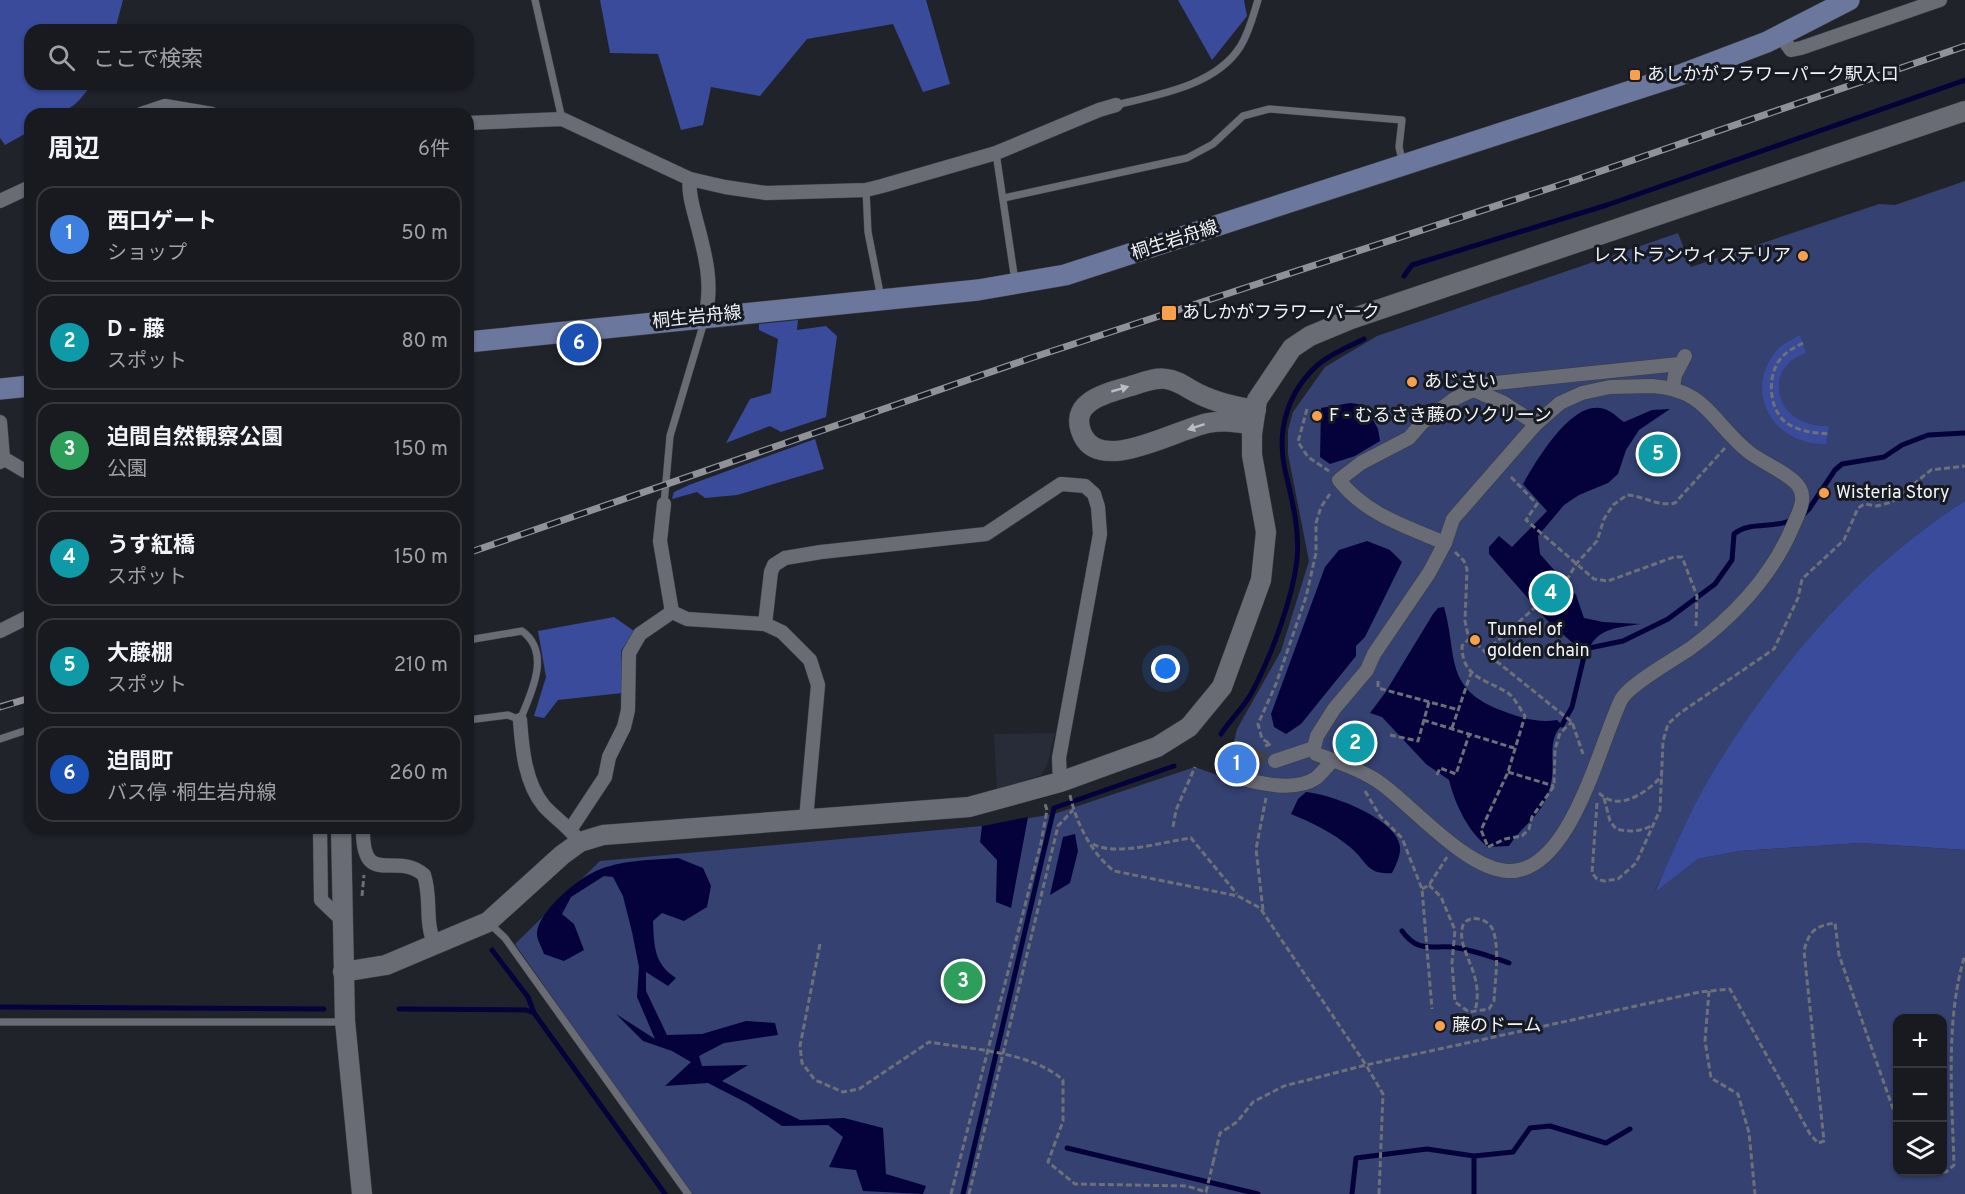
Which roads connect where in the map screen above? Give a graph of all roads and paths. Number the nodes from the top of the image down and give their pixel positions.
1 (535, 0) edge
2 (1258, 0) edge
3 (1849, 0) edge
4 (1940, 0) edge
5 (1780, 35) junction
6 (1116, 105) joint
7 (159, 108) edge
8 (177, 108) edge
9 (1965, 111) edge
10 (562, 119) junction
11 (474, 123) edge
12 (996, 153) junction
13 (1404, 166) junction
14 (690, 179) junction
15 (24, 190) edge
16 (866, 190) junction
17 (1004, 198) junction
18 (0, 201) edge
19 (1016, 285) junction
20 (882, 300) junction
21 (705, 317) junction
22 (474, 341) edge
23 (1803, 344) dead end
24 (24, 387) edge
25 (1673, 387) junction
26 (0, 389) edge
27 (1474, 390) junction
28 (1306, 410) dead end
29 (1254, 417) junction
30 (0, 422) edge
31 (1536, 424) junction
32 (1830, 434) dead end
33 (1733, 440) junction
34 (2, 460) edge
35 (1501, 466) junction
36 (1965, 466) edge
37 (24, 471) edge
38 (1339, 480) junction
39 (664, 504) joint
40 (1445, 543) junction
41 (1576, 564) junction
42 (672, 612) junction
43 (24, 619) edge
44 (765, 624) junction
45 (0, 631) edge
46 (1471, 638) junction
47 (474, 639) edge
48 (1694, 646) junction
49 (1485, 652) junction
50 (1471, 674) junction
51 (1378, 688) dead end
52 (1429, 702) junction
53 (1459, 710) junction
54 (474, 719) edge
55 (520, 720) junction
56 (1423, 720) junction
57 (1572, 722) junction
58 (1452, 728) junction
59 (24, 731) edge
60 (1390, 735) dead end
61 (1469, 735) junction
62 (0, 739) edge
63 (1265, 746) dead end
64 (1314, 748) junction
65 (1515, 748) junction
66 (1333, 760) junction
67 (1275, 761) tunnel mouth
68 (1195, 767) dead end
69 (1508, 772) junction
70 (1226, 775) dead end
71 (1437, 775) dead end
72 (1662, 776) junction
73 (1590, 777) junction
74 (1057, 783) junction
75 (1554, 786) junction
76 (1363, 788) dead end
77 (1266, 796) dead end
78 (1604, 798) junction
79 (1073, 810) junction
80 (806, 819) junction
81 (1653, 825) junction
82 (1173, 827) dead end
83 (320, 834) edge
84 (341, 834) edge
85 (363, 834) edge
86 (575, 836) junction
87 (1091, 843) junction
88 (364, 871) dead end
89 (1429, 885) dead end
90 (1238, 896) junction
91 (361, 907) dead end
92 (1263, 912) junction
93 (342, 920) junction
94 (488, 922) junction
95 (820, 944) dead end
96 (435, 945) junction
97 (1965, 955) edge
98 (343, 972) junction
99 (1709, 991) junction
100 (1432, 1009) dead end
101 (1475, 1011) dead end
102 (0, 1022) edge
103 (345, 1022) junction
104 (988, 1051) junction
105 (1001, 1055) junction
106 (1365, 1065) junction
107 (1898, 1122) edge
108 (1947, 1171) edge
109 (1206, 1193) edge
110 (362, 1194) edge
111 (688, 1194) edge
112 (951, 1194) edge
113 (969, 1194) edge
114 (1379, 1194) edge
115 (1755, 1194) edge

1 - 10 lane
2 - 6 lane
3 - 5 main road, 桐生岩舟線
4 - 5 street
5 - 13 main road, 桐生岩舟線
6 - 12 street
7 - 8 street
9 - 29 street
10 - 11 street
10 - 14 street
12 - 16 street
12 - 17 lane
13 - 17 lane
13 - 19 main road, 桐生岩舟線
14 - 16 street
14 - 21 street
15 - 18 street
16 - 20 lane
17 - 19 lane
19 - 20 main road, 桐生岩舟線
20 - 21 main road, 桐生岩舟線
21 - 22 main road, 桐生岩舟線
21 - 39 lane
23 - 32 path
24 - 26 main road
25 - 27 street
25 - 31 street
25 - 33 street
27 - 31 street
27 - 38 street
28 - 38 path
29 -> 29 street
29 - 74 street
30 - 34 street
31 - 35 street
33 - 41 path
33 - 48 street
34 - 37 street
35 - 40 street
35 - 41 path
36 - 72 path
38 - 40 street
38 - 63 path
39 - 42 street
40 - 46 path
40 - 64 street
41 - 48 path
41 - 49 path
42 - 44 street
42 - 86 street
43 - 45 street
44 - 74 street
44 - 80 street
46 - 49 path
46 - 50 path
47 - 55 lane
48 - 73 street
49 - 57 path
50 - 53 path
50 - 65 path
51 - 52 path
52 - 53 path
52 - 56 path
53 - 58 path
54 - 55 lane
55 - 86 street
56 - 58 path
56 - 60 path
57 - 73 path
57 - 75 path
58 - 61 path
59 - 62 lane
61 - 65 path
61 - 71 path
64 - 66 street
64 - 67 street
65 - 69 path
66 - 70 street
66 - 73 street
68 - 82 path
69 - 75 path
69 - 75 path
72 - 78 path
72 - 81 path
74 - 79 path
74 - 80 street
74 - 104 path
76 - 100 path
77 - 92 path
78 - 81 path
78 - 81 path
79 - 87 path
79 - 105 path
80 - 86 street
83 - 93 street
84 - 93 street
85 - 96 street
86 - 94 street
87 - 90 path
87 - 90 path
88 - 91 path
89 - 101 path
90 - 92 path
92 - 106 path
93 - 98 street
94 - 96 street
94 - 111 lane
95 - 104 path
96 - 98 street
97 - 108 path
98 - 103 street
99 - 106 path
99 - 107 path
99 - 115 path
102 - 103 lane
103 - 110 street
104 - 105 path
104 - 112 path
105 - 109 path
105 - 113 path
106 - 109 path
106 - 114 path

